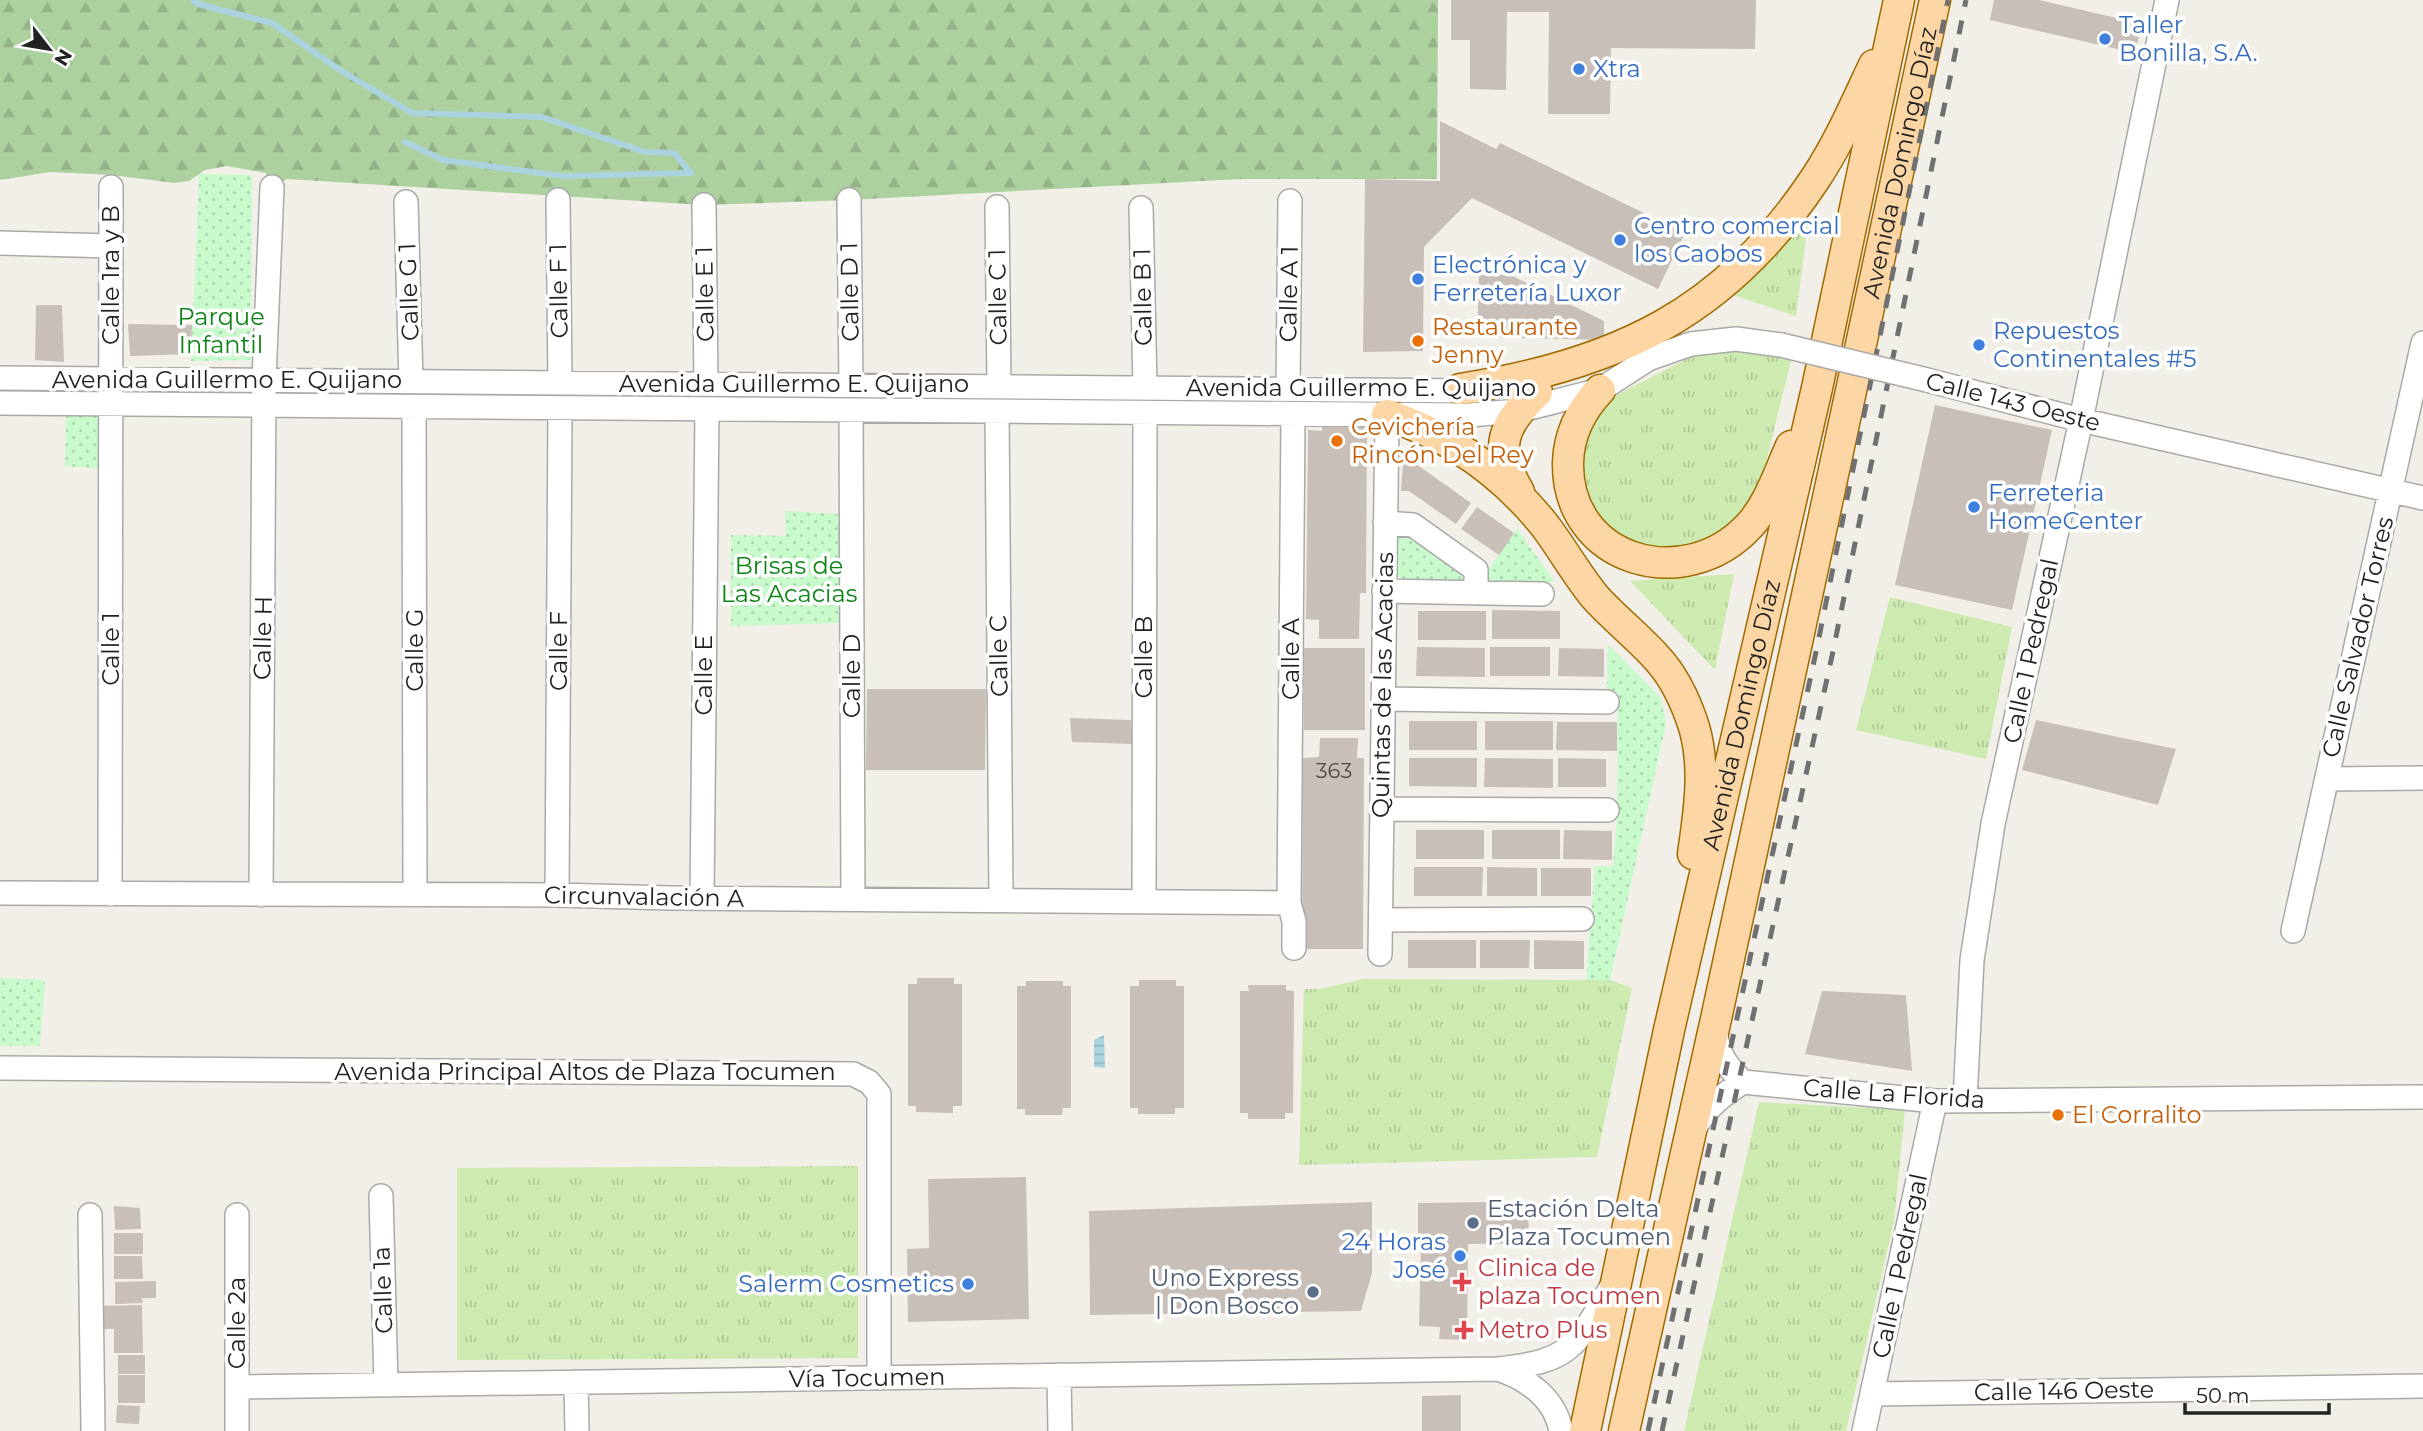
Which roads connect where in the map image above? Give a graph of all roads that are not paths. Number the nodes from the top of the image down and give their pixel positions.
1 (1935, 0) edge
2 (2167, 0) edge
3 (1898, 8) edge
4 (111, 187) dead end
5 (272, 187) dead end
6 (558, 200) dead end
7 (849, 200) dead end
8 (1290, 201) dead end
9 (406, 202) dead end
10 (704, 205) dead end
11 (997, 208) dead end
12 (1142, 208) dead end
13 (0, 243) edge
14 (111, 246) junction
15 (2423, 344) edge
16 (0, 378) edge
17 (111, 379) junction
18 (264, 380) junction
19 (411, 381) junction
20 (560, 383) junction
21 (706, 384) junction
22 (851, 385) junction
23 (999, 386) junction
24 (1145, 387) junction
25 (1172, 387) junction
26 (1605, 387) junction
27 (1288, 388) junction
28 (1817, 388) junction
29 (1460, 389) junction
30 (1527, 401) junction
31 (0, 404) edge
32 (111, 404) junction
33 (265, 406) junction
34 (414, 407) junction
35 (560, 408) junction
36 (706, 410) junction
37 (851, 411) junction
38 (997, 412) junction
39 (1145, 413) junction
40 (1172, 414) junction
41 (1293, 415) junction
42 (1387, 415) junction
43 (2081, 420) junction
44 (2390, 491) junction
45 (2423, 498) edge
46 (1525, 501) junction
47 (1385, 523) junction
48 (1384, 591) junction
49 (1476, 593) junction
50 (1542, 594) dead end
51 (1383, 699) junction
52 (1607, 702) dead end
53 (2423, 778) edge
54 (2327, 779) junction
55 (1382, 809) junction
56 (1606, 810) dead end
57 (0, 893) edge
58 (110, 894) junction
59 (415, 894) junction
60 (261, 895) junction
61 (557, 895) junction
62 (702, 898) junction
63 (853, 899) junction
64 (1002, 900) junction
65 (1144, 901) junction
66 (1289, 903) junction
67 (1582, 919) dead end
68 (1381, 920) junction
69 (2293, 931) dead end
70 (1294, 948) dead end
71 (1380, 954) dead end
72 (1716, 1019) junction
73 (1669, 1030) junction
74 (0, 1068) edge
75 (1743, 1082) junction
76 (2423, 1097) edge
77 (1965, 1100) junction
78 (1935, 1101) junction
79 (1689, 1140) junction
80 (381, 1196) dead end
81 (90, 1215) dead end
82 (237, 1215) dead end
83 (1617, 1277) junction
84 (1498, 1369) junction
85 (1059, 1375) junction
86 (879, 1378) junction
87 (576, 1382) junction
88 (386, 1385) junction
89 (2423, 1386) edge
90 (237, 1387) junction
91 (1872, 1394) junction
92 (93, 1431) edge
93 (237, 1431) edge
94 (577, 1431) edge
95 (1060, 1431) edge
96 (1561, 1431) edge
97 (1585, 1431) edge
98 (1625, 1431) edge
99 (1864, 1431) edge

1 - 72 main road, Avenida Domingo Díaz
2 - 43 street, Calle 1 Pedregal
3 - 28 main road, Avenida Domingo Díaz
3 - 29 main road
4 - 14 street, Calle 1ra y B
5 - 18 street, Calle H
6 - 20 street, Calle F 1
7 - 22 street, Calle D 1
8 - 27 street, Calle A 1
9 - 19 street, Calle G 1
10 - 21 street, Calle E 1
11 - 23 street, Calle C 1
12 - 24 street, Calle B 1
13 - 14 street
14 - 17 street, Calle 1ra y B
15 - 44 street, Calle Salvador Torres
16 - 17 street, Avenida Guillermo E. Quijano
17 - 18 street, Avenida Guillermo E. Quijano
17 - 32 street, Calle 1ra y B
18 - 19 street, Avenida Guillermo E. Quijano
18 - 33 street, Calle H
19 - 20 street, Avenida Guillermo E. Quijano
20 - 21 street, Avenida Guillermo E. Quijano
21 - 22 street, Avenida Guillermo E. Quijano
22 - 23 street, Avenida Guillermo E. Quijano
23 - 24 street, Avenida Guillermo E. Quijano
24 - 25 street, Avenida Guillermo E. Quijano
25 - 27 street, Avenida Guillermo E. Quijano
25 - 40 street
26 - 28 main road
26 - 30 street, Avenida Guillermo E. Quijano
26 - 43 street, Calle 143 Oeste, bridge
27 - 29 street, Avenida Guillermo E. Quijano
28 - 73 main road, Avenida Domingo Díaz
29 - 30 street, Avenida Guillermo E. Quijano
30 - 42 street, Avenida Guillermo E. Quijano
30 - 46 main road
31 - 32 street, Avenida Guillermo E. Quijano
32 - 33 street, Avenida Guillermo E. Quijano
32 - 58 street, Calle 1
33 - 34 street, Avenida Guillermo E. Quijano
33 - 60 street, Calle H
34 - 35 street, Avenida Guillermo E. Quijano
34 - 59 street, Calle G
35 - 36 street, Avenida Guillermo E. Quijano
35 - 61 street, Calle F
36 - 37 street, Avenida Guillermo E. Quijano
36 - 62 street, Calle E
37 - 38 street, Avenida Guillermo E. Quijano
37 - 63 street, Calle D
38 - 39 street, Avenida Guillermo E. Quijano
38 - 64 street, Calle C
39 - 40 street, Avenida Guillermo E. Quijano
39 - 65 street, Calle B
40 - 41 street, Avenida Guillermo E. Quijano
41 - 42 street, Avenida Guillermo E. Quijano
41 - 66 street, Calle A
42 - 46 main road
42 - 47 street, Quintas de las Acacias
43 - 44 street, Calle 143 Oeste
43 - 77 street, Calle 1 Pedregal
44 - 45 street, Calle 143 Oeste
44 - 54 street, Calle Salvador Torres
46 - 73 main road
47 - 48 street, Quintas de las Acacias
47 - 49 street
48 - 49 street
48 - 51 street, Quintas de las Acacias
49 - 50 street
51 - 52 street
51 - 55 street, Quintas de las Acacias
53 - 54 street
54 - 69 street, Calle Salvador Torres
55 - 56 street
55 - 68 street, Quintas de las Acacias
57 - 58 street, Circunvalación A
58 - 60 street, Circunvalación A
59 - 60 street, Circunvalación A
59 - 61 street, Circunvalación A
61 - 62 street, Circunvalación A
62 - 63 street, Circunvalación A
63 - 64 street, Circunvalación A
64 - 65 street, Circunvalación A
65 - 66 street, Circunvalación A
66 - 70 street, Calle A
67 - 68 street
68 - 71 street, Quintas de las Acacias
72 - 75 street
72 - 79 main road, Avenida Domingo Díaz
73 - 83 main road, Avenida Domingo Díaz
74 - 86 street, Avenida Principal Altos de Plaza Tocumen
75 - 78 street, Calle La Florida
75 - 79 street
76 - 77 street, Calle La Florida
77 - 78 street, Calle La Florida
78 - 91 street, Calle 1 Pedregal
79 - 98 main road, Avenida Domingo Díaz
80 - 88 street, Calle 1a
81 - 92 street
82 - 90 street, Calle 2a
83 - 84 street, Vía Tocumen
83 - 97 main road, Avenida Domingo Díaz
84 - 85 street, Vía Tocumen
84 - 96 street
85 - 86 street, Vía Tocumen
85 - 95 street
86 - 87 street, Vía Tocumen
87 - 88 street, Vía Tocumen
87 - 94 street
88 - 90 street, Vía Tocumen
89 - 91 street, Calle 146 Oeste
90 - 93 street, Calle 2a
91 - 99 street, Calle 1 Pedregal

